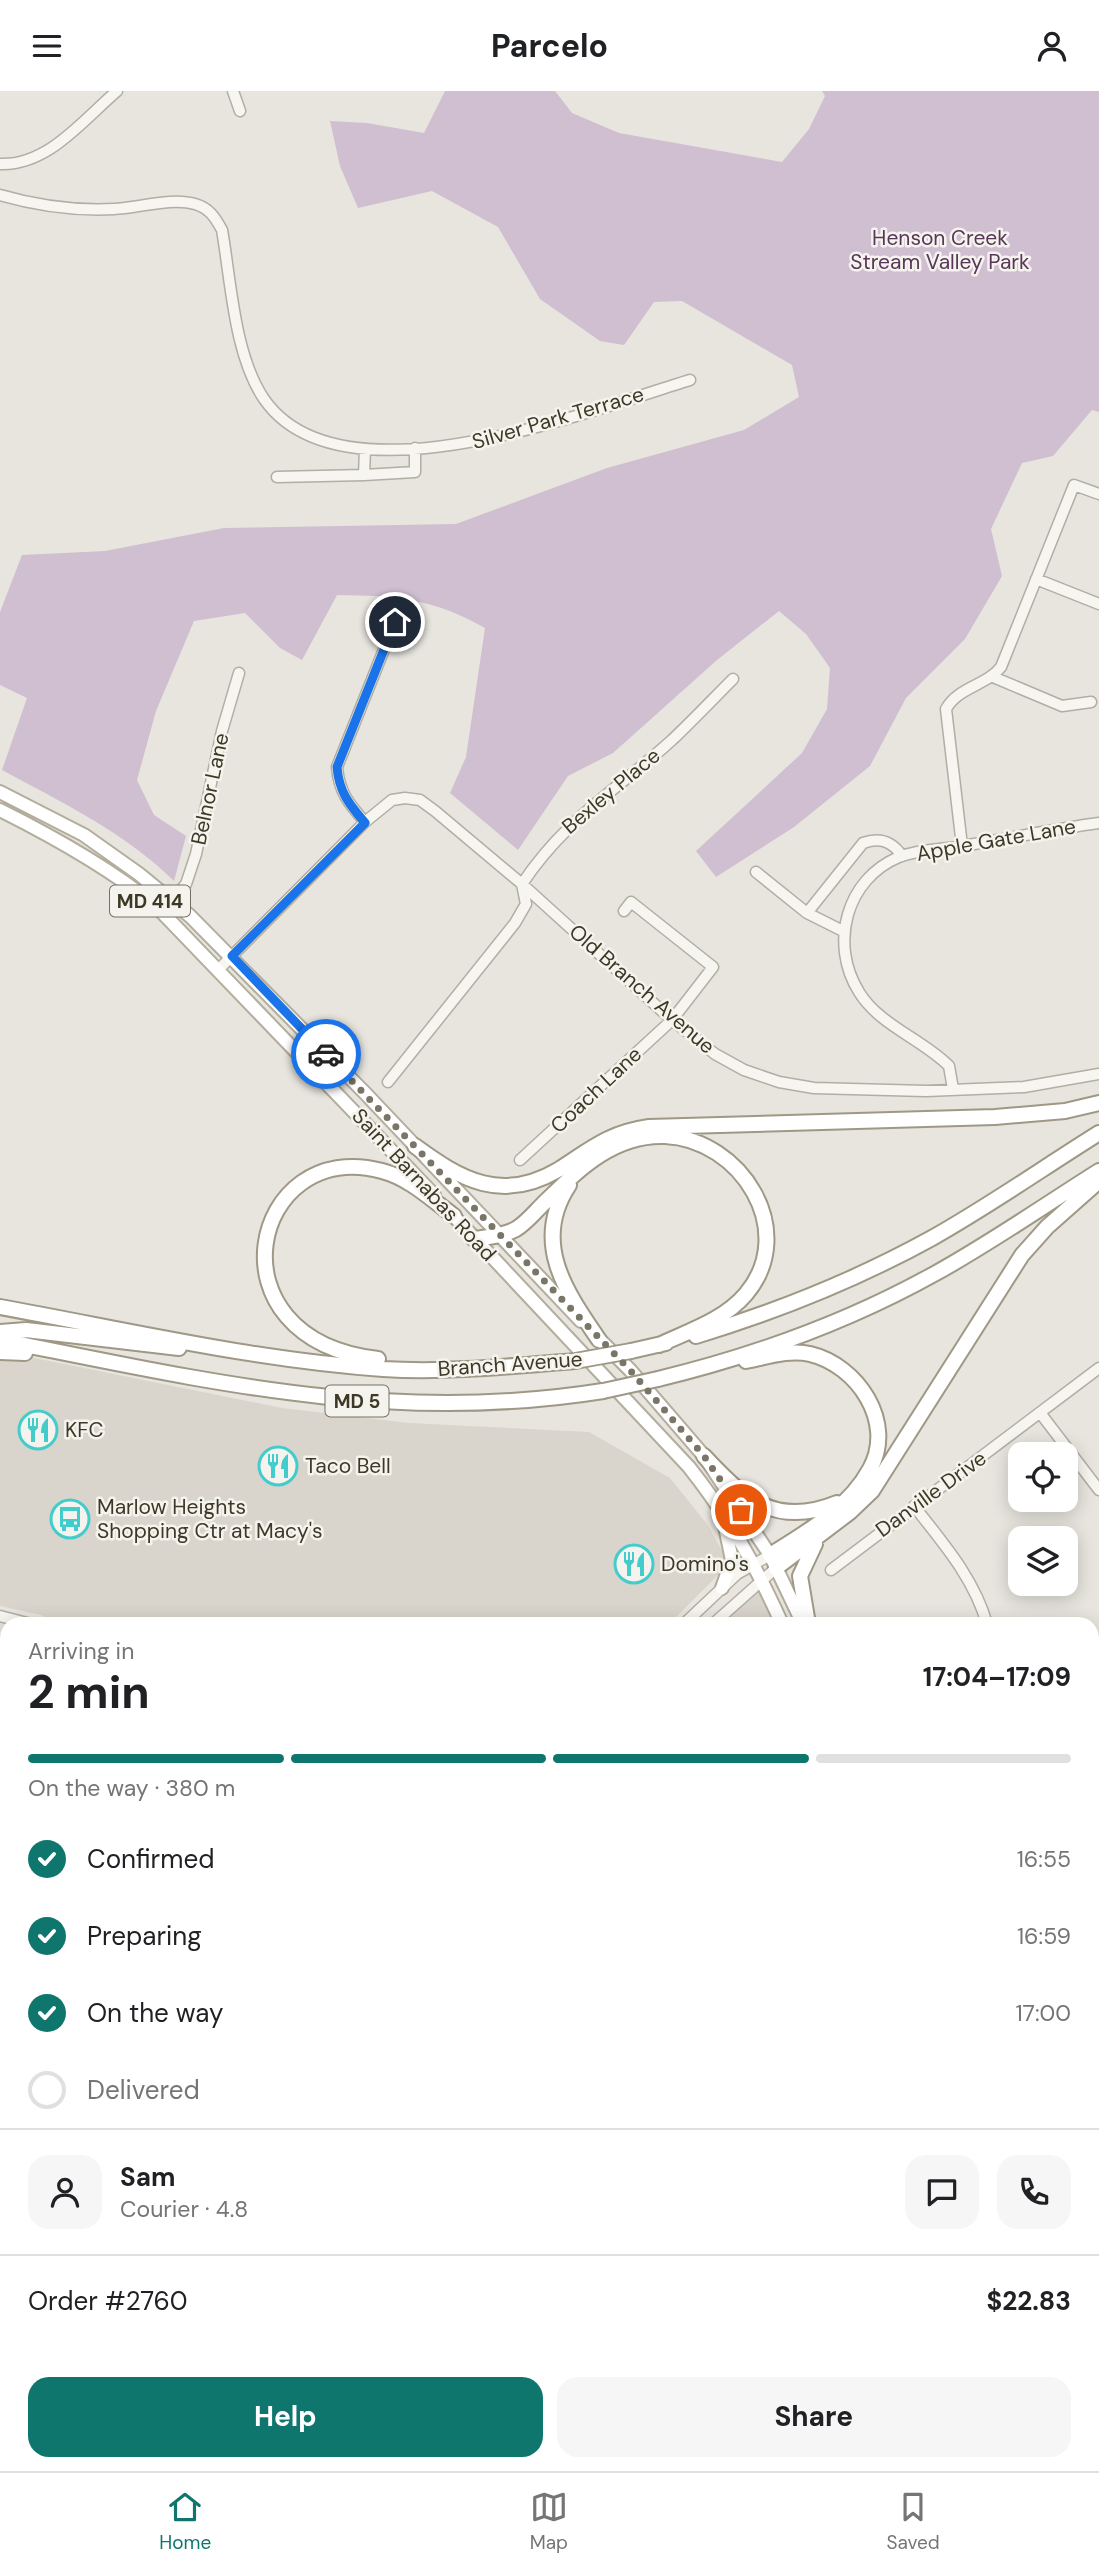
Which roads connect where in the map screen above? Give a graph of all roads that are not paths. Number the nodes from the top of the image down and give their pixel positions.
1 (117, 91) edge
2 (233, 91) edge
3 (240, 111) dead end
4 (0, 164) edge
5 (0, 195) edge
6 (690, 380) dead end
7 (415, 448) junction
8 (365, 449) junction
9 (364, 475) junction
10 (277, 477) dead end
11 (1099, 494) edge
12 (1037, 579) junction
13 (1099, 604) edge
14 (395, 622) dead end
15 (239, 673) dead end
16 (993, 677) junction
17 (733, 679) dead end
18 (1091, 702) dead end
19 (0, 792) edge
20 (0, 810) edge
21 (365, 823) junction
22 (1099, 823) edge
23 (962, 846) junction
24 (902, 856) junction
25 (756, 872) dead end
26 (522, 884) junction
27 (172, 900) junction
28 (624, 911) dead end
29 (807, 913) junction
30 (843, 931) junction
31 (232, 956) junction
32 (219, 969) junction
33 (672, 1020) junction
34 (1099, 1074) edge
35 (388, 1082) dead end
36 (953, 1089) junction
37 (1099, 1103) edge
38 (1099, 1133) edge
39 (415, 1146) junction
40 (520, 1160) dead end
41 (585, 1165) junction
42 (1099, 1171) edge
43 (1099, 1181) edge
44 (454, 1216) junction
45 (500, 1235) junction
46 (474, 1239) junction
47 (0, 1307) edge
48 (0, 1332) edge
49 (0, 1340) edge
50 (599, 1340) junction
51 (659, 1345) junction
52 (233, 1351) junction
53 (0, 1352) edge
54 (113, 1362) junction
55 (470, 1368) junction
56 (1099, 1368) edge
57 (686, 1372) junction
58 (1041, 1414) junction
59 (704, 1456) junction
60 (1099, 1490) edge
61 (856, 1491) junction
62 (719, 1504) junction
63 (914, 1506) junction
64 (822, 1534) junction
65 (773, 1562) junction
66 (755, 1563) junction
67 (831, 1570) dead end
68 (762, 1579) junction
69 (722, 1588) junction
70 (691, 1617) edge
71 (721, 1617) edge
72 (779, 1617) edge
73 (800, 1617) edge
74 (807, 1617) edge
75 (984, 1617) edge

1 - 4 street
2 - 3 street
5 - 8 street, Silver Park Terrace
6 - 7 street, Silver Park Terrace
7 - 8 street, Silver Park Terrace
7 - 9 street
8 - 9 street
9 - 10 street
11 - 12 street
12 - 13 street
12 - 16 street
14 - 21 street
15 - 27 street, Belnor Lane
16 - 18 street
16 - 23 street
17 - 26 street, Bexley Place
19 - 27 main road, Saint Barnabas Road / MD 414
20 - 32 main road, Saint Barnabas Road / MD 414
21 - 26 street, Old Branch Avenue
21 - 31 street
22 - 23 street, Apple Gate Lane
23 - 24 street, Apple Gate Lane
24 - 29 street
24 - 30 street, Apple Gate Lane
25 - 29 street
26 - 33 street, Old Branch Avenue
26 - 35 street
27 - 31 main road, Saint Barnabas Road / MD 414
28 - 33 street, Coach Lane
29 - 30 street
30 - 36 street
31 - 32 street
31 - 39 main road, Saint Barnabas Road / MD 414
32 - 44 main road, Saint Barnabas Road / MD 414
33 - 36 street, Old Branch Avenue
33 - 40 street, Coach Lane
34 - 36 street, Old Branch Avenue
37 - 39 highway
38 - 51 highway, Branch Avenue / MD 5
39 - 45 main road, Saint Barnabas Road / MD 414
41 - 45 highway
41 - 50 highway
41 - 51 highway
42 - 57 highway, Branch Avenue / MD 5
43 - 64 highway
44 - 46 main road, Saint Barnabas Road / MD 414
44 - 55 highway
45 - 46 highway
45 - 50 main road, Saint Barnabas Road / MD 414
46 - 62 main road, Saint Barnabas Road / MD 414
47 - 52 highway, Branch Avenue / MD 5
48 - 52 highway
49 - 54 highway, Branch Avenue / MD 5
50 - 59 main road, Saint Barnabas Road / MD 414
51 - 55 highway, Branch Avenue / MD 5, bridge
52 - 55 highway, Branch Avenue / MD 5
53 - 54 highway
54 - 57 highway, Branch Avenue / MD 5, bridge
56 - 58 street, Danville Drive
57 - 61 highway
58 - 60 street
58 - 63 street, Danville Drive
59 - 61 highway
59 - 65 main road, Saint Barnabas Road / MD 414
61 - 65 highway
62 - 66 main road, Saint Barnabas Road / MD 414
62 - 69 main road
63 - 67 street, Danville Drive
63 - 75 street
64 - 65 highway
64 - 74 highway
65 - 66 street
65 - 68 street
65 - 73 main road, Saint Barnabas Road / MD 414
66 - 68 main road, Saint Barnabas Road / MD 414
66 - 69 street
68 - 71 street
68 - 72 main road, Saint Barnabas Road / MD 414
69 - 70 street

